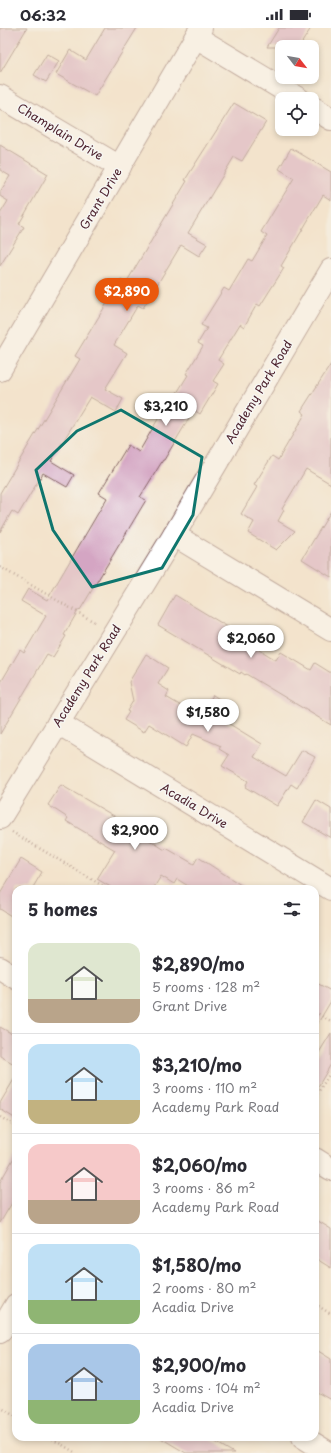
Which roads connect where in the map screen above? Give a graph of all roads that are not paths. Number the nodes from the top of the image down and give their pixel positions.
1 (199, 32) edge
2 (289, 92) edge
3 (0, 96) edge
4 (319, 111) edge
5 (331, 119) edge
6 (120, 167) junction
7 (331, 270) edge
8 (0, 370) edge
9 (174, 535) junction
10 (331, 630) edge
11 (58, 723) junction
12 (3, 823) edge
13 (331, 889) edge
14 (0, 968) edge
15 (12, 976) edge
16 (319, 1162) edge
17 (331, 1169) edge
18 (12, 1312) edge
19 (0, 1332) edge
20 (310, 1441) edge
21 (329, 1453) edge

1 - 2 street
1 - 6 street, Grant Drive
3 - 6 street, Champlain Drive
4 - 5 street
6 - 8 street, Grant Drive
7 - 9 street, Academy Park Road
9 - 10 street
9 - 11 street, Academy Park Road
11 - 12 street, Academy Park Road
11 - 13 street, Acadia Drive
14 - 15 street
16 - 17 street
18 - 19 street
20 - 21 street

